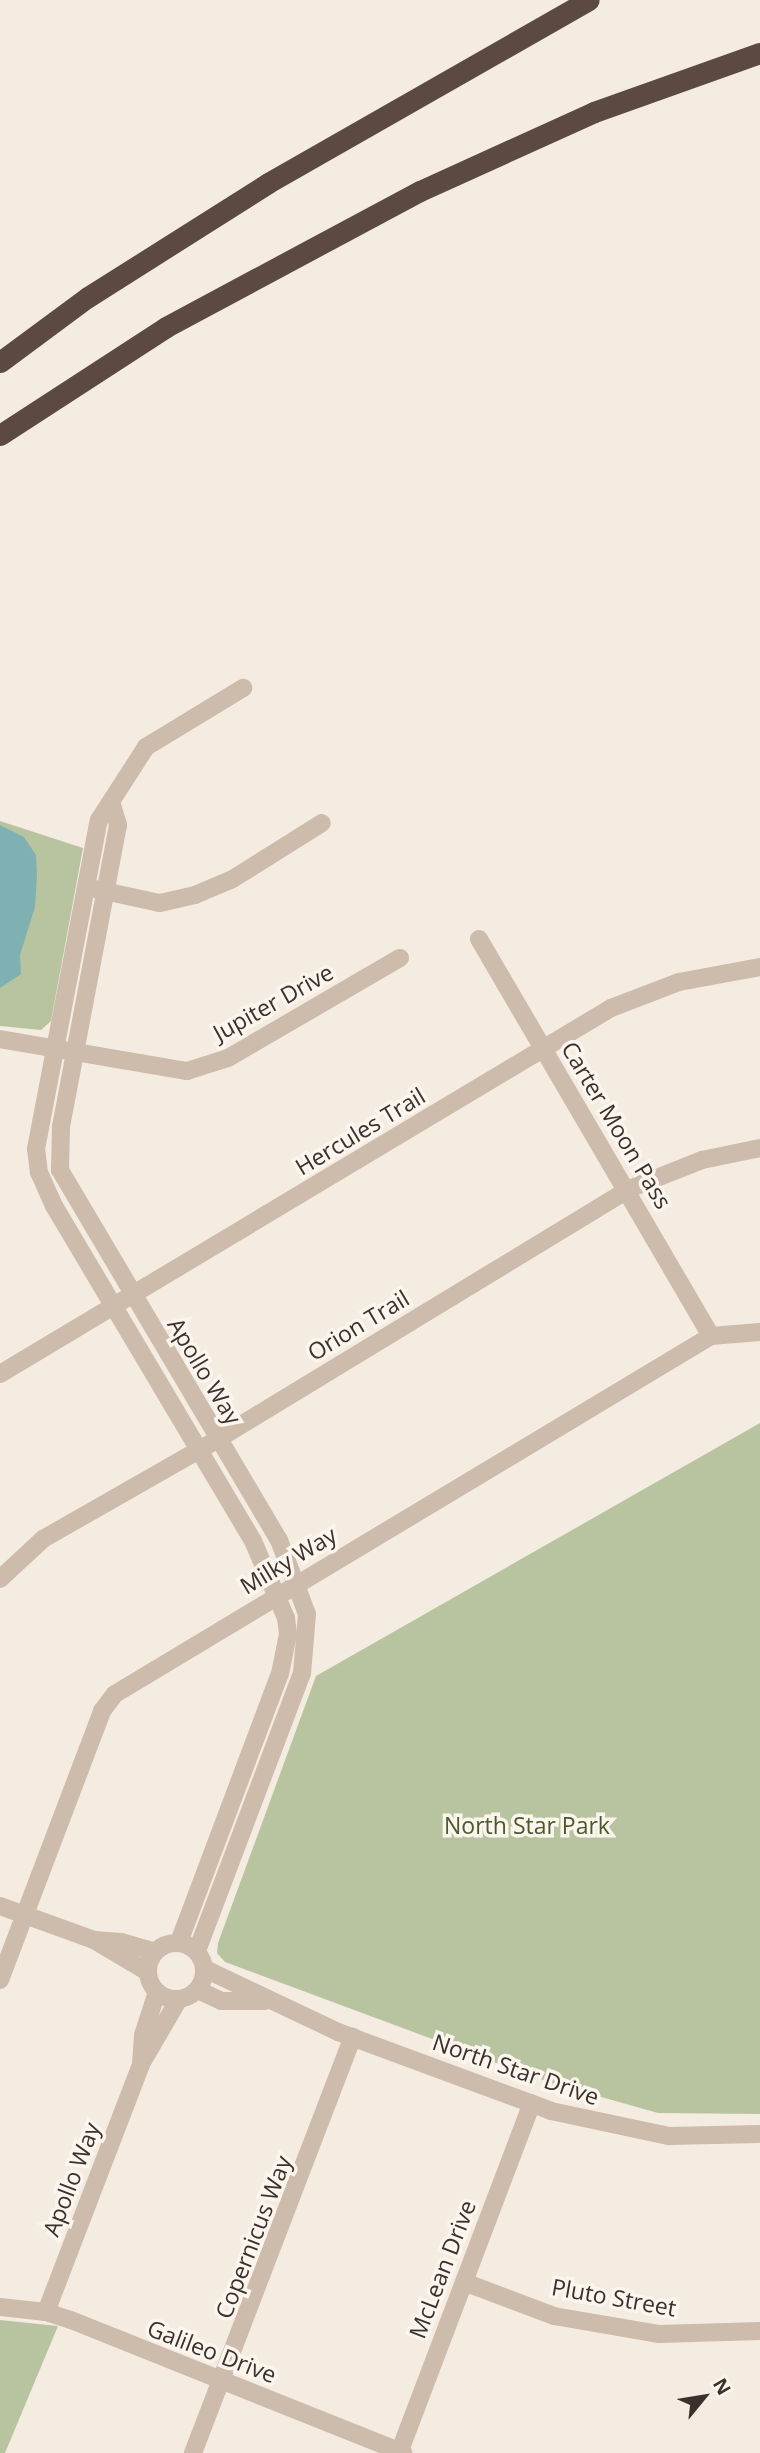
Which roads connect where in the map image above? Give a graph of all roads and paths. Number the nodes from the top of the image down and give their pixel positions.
1 (589, 0) edge
2 (760, 53) edge
3 (0, 362) edge
4 (0, 435) edge
5 (243, 688) dead end
6 (322, 823) dead end
7 (98, 890) junction
8 (479, 939) dead end
9 (400, 958) dead end
10 (760, 967) edge
11 (0, 1039) edge
12 (55, 1048) junction
13 (542, 1050) junction
14 (76, 1052) junction
15 (760, 1148) edge
16 (629, 1188) junction
17 (132, 1298) junction
18 (112, 1310) junction
19 (760, 1332) edge
20 (711, 1336) junction
21 (0, 1374) edge
22 (218, 1439) junction
23 (199, 1450) junction
24 (0, 1579) edge
25 (298, 1584) junction
26 (279, 1595) junction
27 (0, 1906) edge
28 (25, 1915) junction
29 (94, 1940) junction
30 (179, 1942) junction
31 (197, 1951) junction
32 (155, 1952) junction
33 (205, 1969) junction
34 (148, 1972) junction
35 (0, 1980) edge
36 (198, 1990) junction
37 (157, 1992) junction
38 (179, 1999) junction
39 (265, 2001) junction
40 (353, 2037) junction
41 (142, 2064) junction
42 (532, 2103) junction
43 (760, 2134) edge
44 (464, 2282) junction
45 (0, 2307) edge
46 (46, 2312) junction
47 (760, 2332) edge
48 (224, 2381) junction
49 (401, 2452) edge
50 (193, 2453) edge

1 - 3 highway
2 - 4 highway
5 - 7 street, Apollo Way
6 - 7 street
7 - 12 street, Apollo Way
7 - 14 street, Apollo Way
8 - 13 street, Carter Moon Pass
9 - 14 street, Jupiter Drive
10 - 13 street, Hercules Trail
11 - 12 street, Jupiter Drive
12 - 14 street, Jupiter Drive
12 - 18 street, Apollo Way
13 - 16 street, Carter Moon Pass
13 - 17 street, Hercules Trail
14 - 17 street, Apollo Way
15 - 16 street, Orion Trail
16 - 20 street, Carter Moon Pass
16 - 22 street, Orion Trail
17 - 18 street, Hercules Trail
17 - 22 street, Apollo Way
18 - 21 street, Hercules Trail
18 - 23 street, Apollo Way
19 - 20 street, Milky Way
20 - 25 street, Milky Way
22 - 23 street, Orion Trail
22 - 25 street, Apollo Way
23 - 24 street, Orion Trail
23 - 26 street, Apollo Way
25 - 26 street, Milky Way
25 - 31 street, Apollo Way
26 - 28 street, Milky Way
26 - 30 street, Apollo Way
27 - 28 street
28 - 29 street
28 - 35 street, Milky Way
29 - 32 street
29 - 34 street
30 - 31 street
30 - 32 street
31 - 33 street
32 - 34 street
33 - 36 street
33 - 39 street, North Star Drive
34 - 37 street
36 - 38 street
36 - 39 street, North Star Drive
37 - 38 street
37 - 41 street, Apollo Way
38 - 41 street, Apollo Way
39 - 40 street, North Star Drive
40 - 42 street, North Star Drive
40 - 48 street, Copernicus Way
41 - 46 street, Apollo Way
42 - 43 street, North Star Drive
42 - 44 street, McLean Drive
44 - 47 street, Pluto Street
44 - 49 street, McLean Drive
45 - 46 street, Galileo Drive
46 - 48 street, Galileo Drive
48 - 49 street, Galileo Drive
48 - 50 street, Copernicus Way

